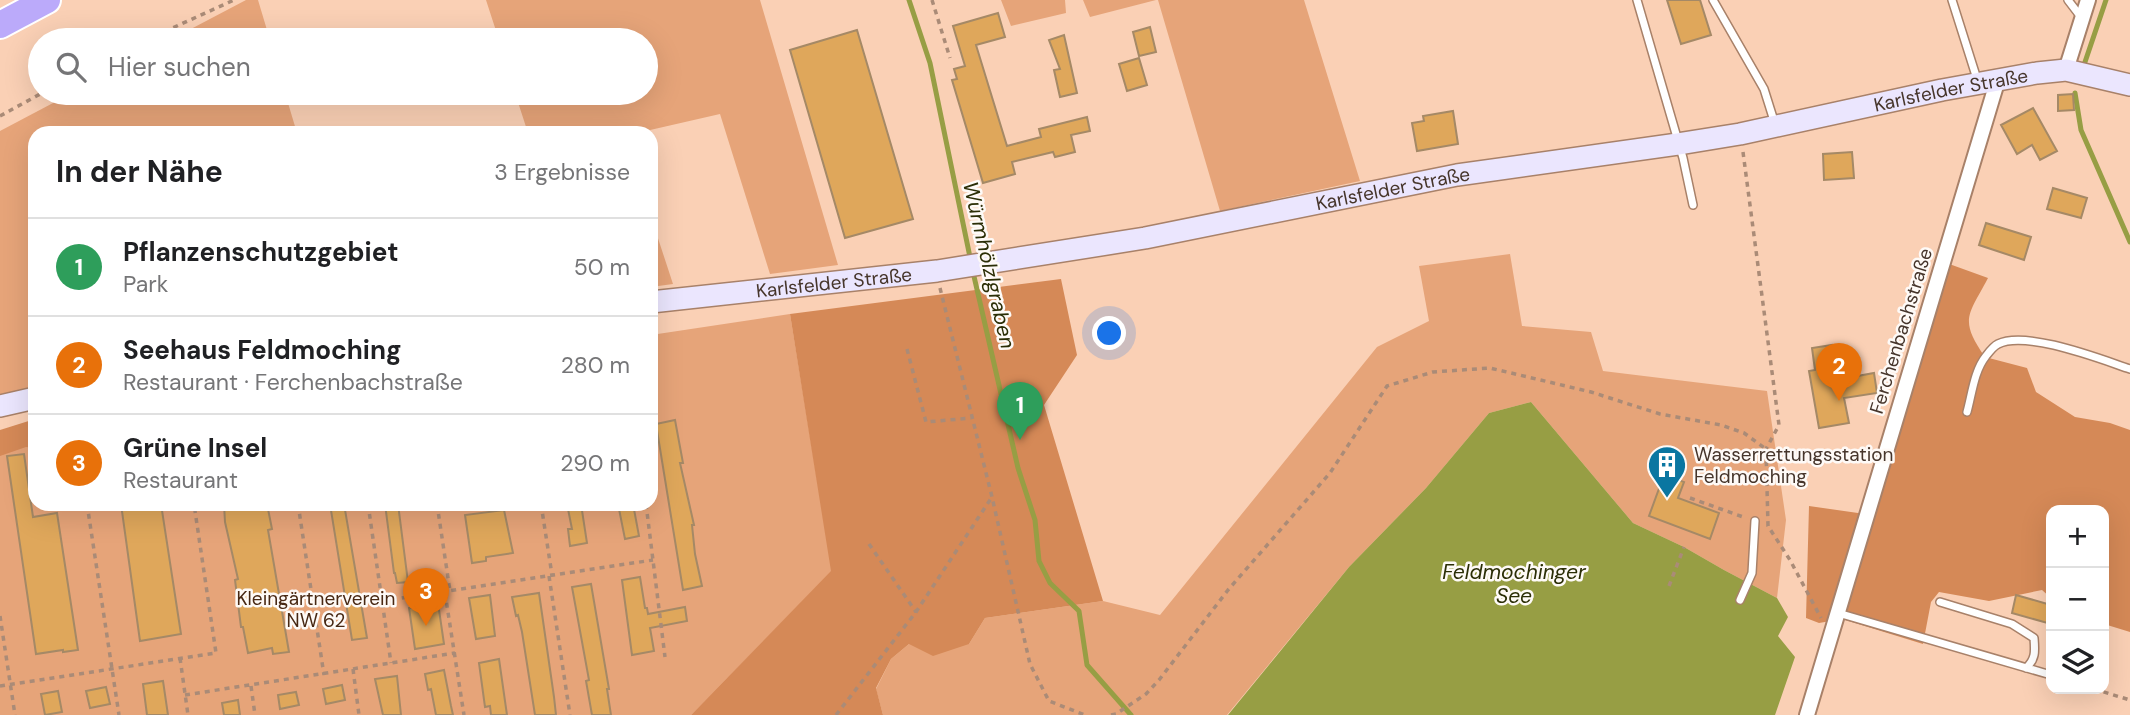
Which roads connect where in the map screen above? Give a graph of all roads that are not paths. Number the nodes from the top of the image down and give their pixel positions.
1 (47, 0) edge
2 (1637, 0) edge
3 (1713, 0) edge
4 (1952, 0) edge
5 (2068, 0) edge
6 (2088, 0) edge
7 (2081, 17) junction
8 (0, 24) edge
9 (2066, 70) junction
10 (1988, 81) junction
11 (2130, 85) edge
12 (1775, 126) junction
13 (1678, 144) junction
14 (1693, 205) dead end
15 (658, 301) edge
16 (2130, 369) edge
17 (28, 400) edge
18 (0, 406) edge
19 (1967, 412) dead end
20 (1755, 522) road end
21 (1740, 600) dead end
22 (1940, 603) dead end
23 (1837, 613) junction
24 (2026, 668) junction
25 (2046, 674) edge
26 (1807, 715) edge

1 - 8 highway
2 - 13 lane
3 - 12 lane
4 - 10 lane
5 - 7 lane
6 - 7 street
7 - 9 street
9 - 10 street, Karlsfelder Straße
9 - 11 street, Karlsfelder Straße
10 - 12 street, Karlsfelder Straße
10 - 23 street, Ferchenbachstraße
12 - 13 street, Karlsfelder Straße
13 - 14 lane
13 - 15 street, Karlsfelder Straße
16 - 19 lane
17 - 18 street
20 - 21 lane
22 - 24 lane
23 - 24 lane
23 - 26 street, Ferchenbachstraße
24 - 25 lane

